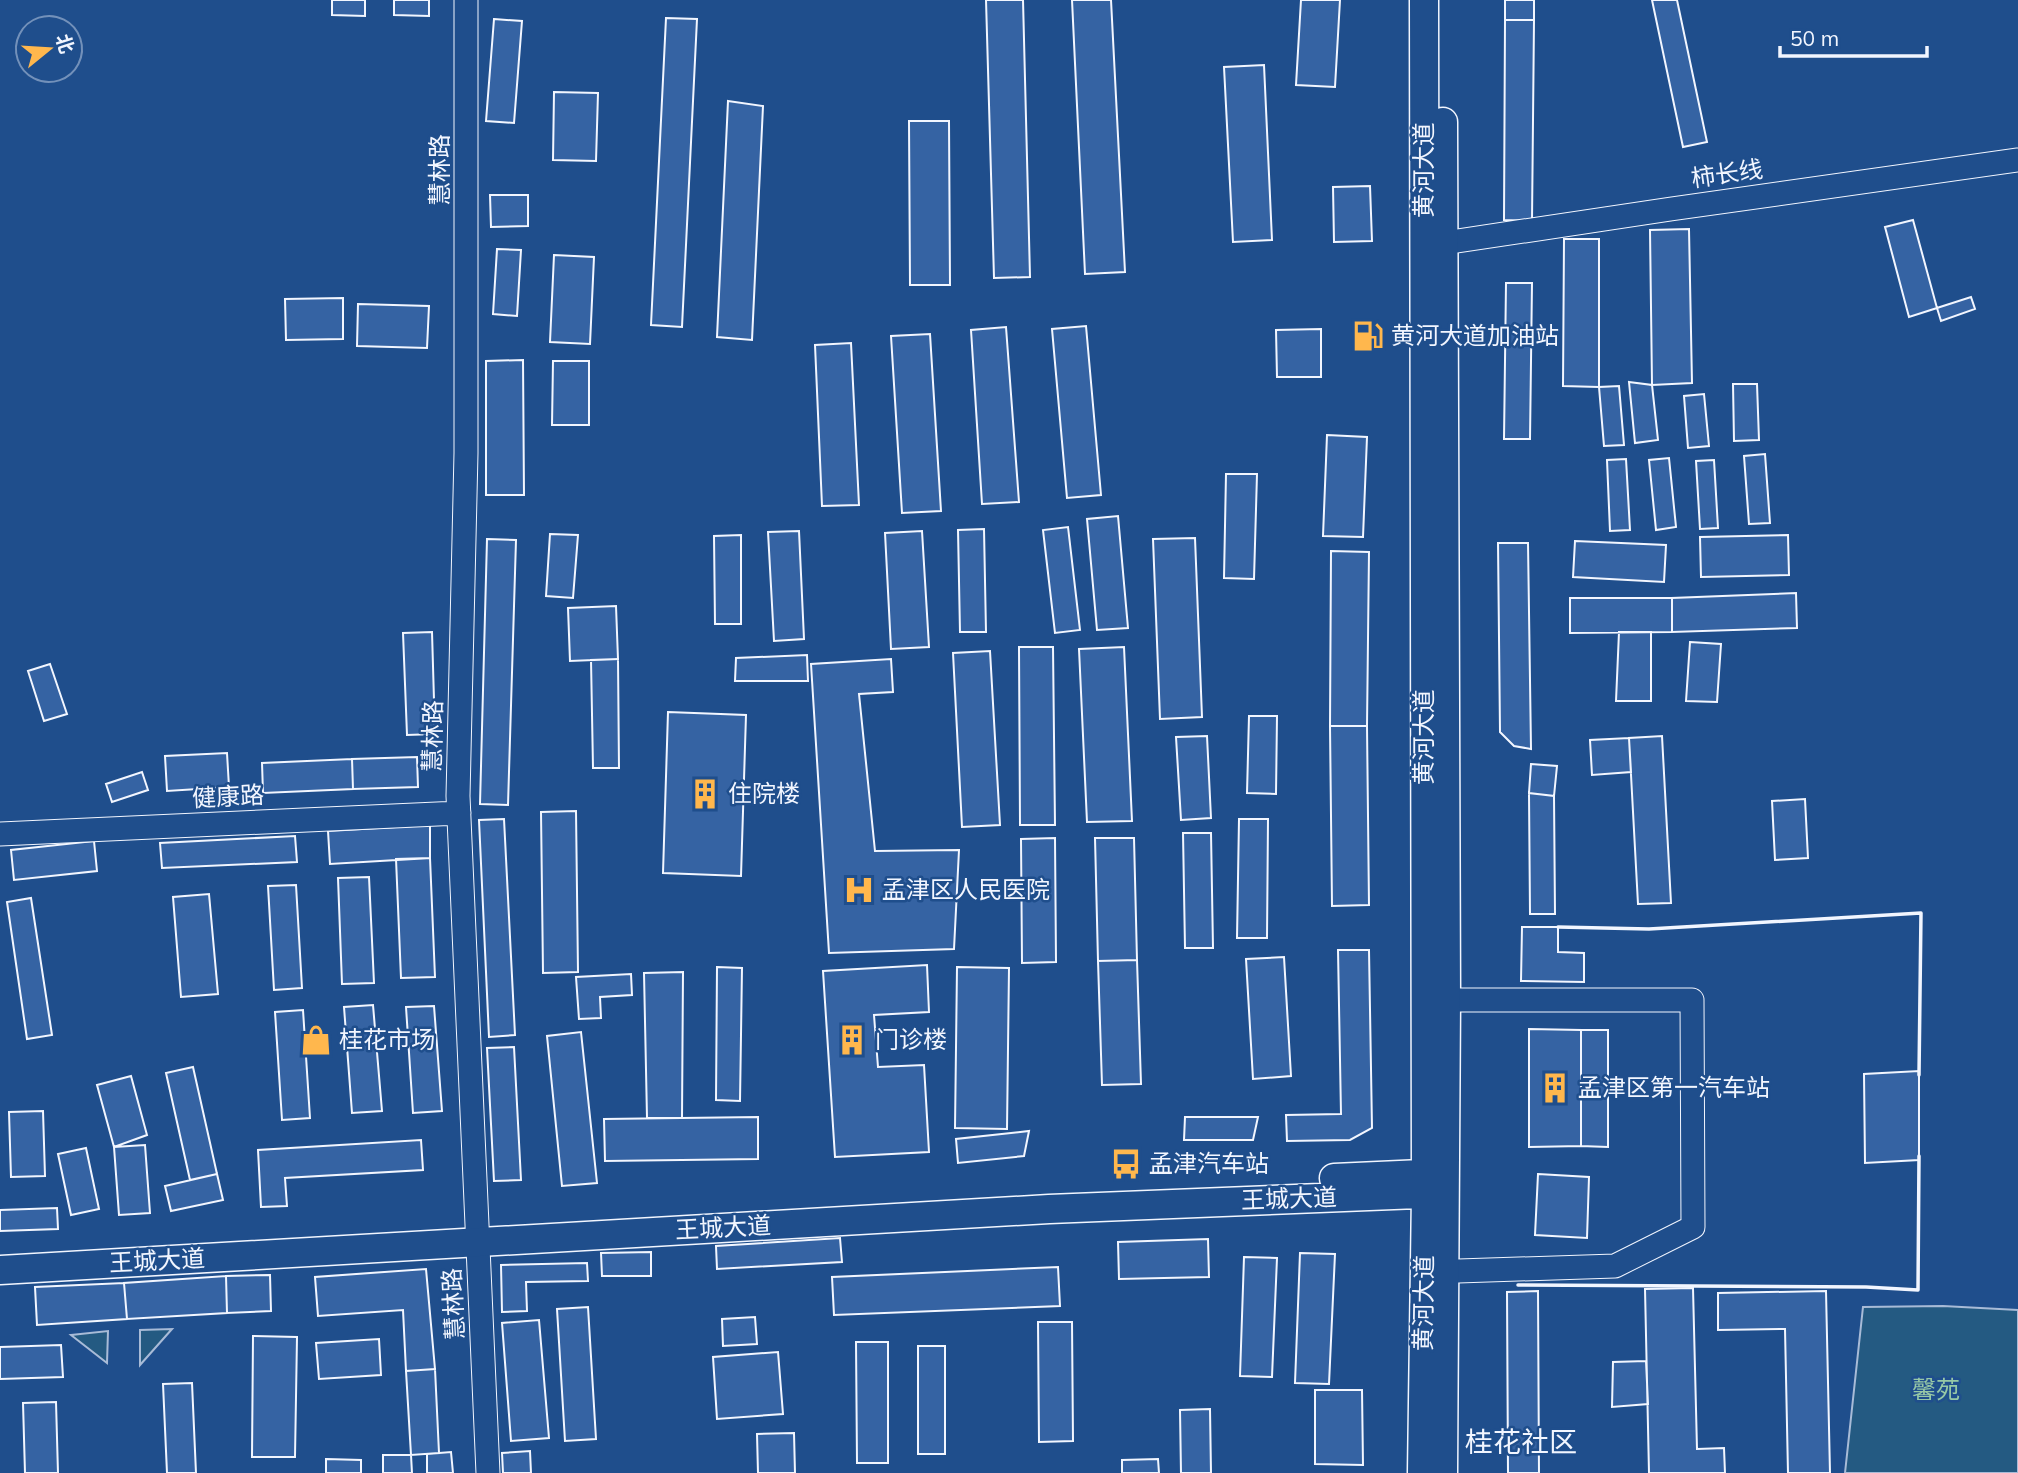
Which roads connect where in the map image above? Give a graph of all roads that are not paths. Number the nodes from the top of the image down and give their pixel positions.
1 (466, 0) edge
2 (1424, 0) edge
3 (1443, 0) edge
4 (2018, 160) edge
5 (1444, 243) junction
6 (459, 813) junction
7 (0, 834) edge
8 (1435, 999) junction
9 (1435, 1183) junction
10 (477, 1235) junction
11 (0, 1256) edge
12 (0, 1270) edge
13 (1435, 1273) junction
14 (488, 1473) edge
15 (1422, 1473) edge
16 (1443, 1473) edge

1 - 6 street, 慧林路
2 - 8 main road, 黄河大道
3 - 5 main road, 黄河大道
4 - 5 street, 柿长线
5 - 8 main road, 黄河大道
6 - 7 street, 健康路
6 - 10 street, 慧林路
8 - 9 main road, 黄河大道
8 - 13 street
9 - 10 main road, 王城大道
9 - 13 main road, 黄河大道
10 - 11 main road, 王城大道
10 - 12 main road, 王城大道
10 - 14 street, 慧林路
13 - 15 main road, 黄河大道
13 - 16 main road, 黄河大道

